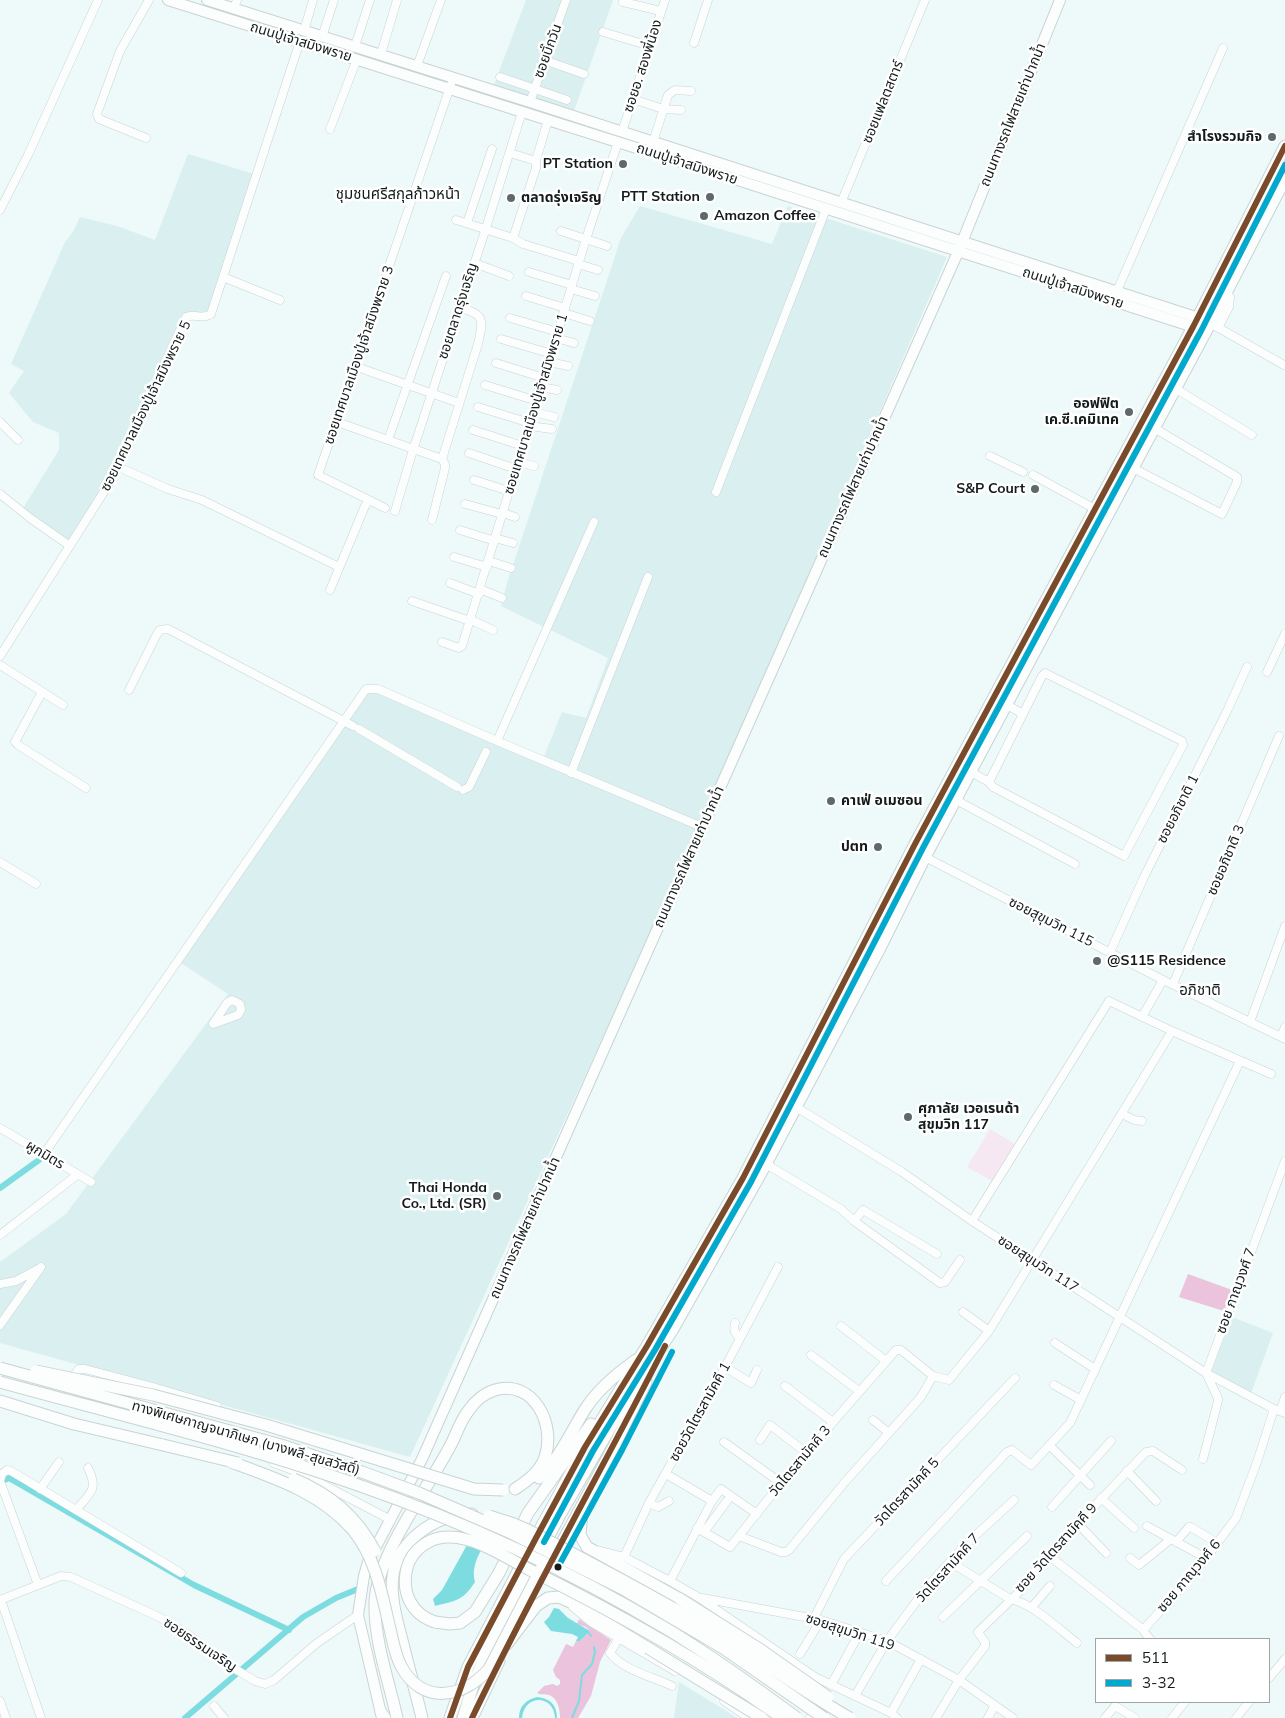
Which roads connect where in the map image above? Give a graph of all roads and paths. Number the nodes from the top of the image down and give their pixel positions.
1 (98, 0) edge
2 (149, 0) edge
3 (168, 0) edge
4 (207, 0) edge
5 (314, 0) edge
6 (334, 0) edge
7 (370, 0) edge
8 (397, 0) edge
9 (441, 0) edge
10 (566, 0) edge
11 (665, 0) edge
12 (708, 0) edge
13 (925, 0) edge
14 (1060, 0) edge
15 (623, 2) dead end
16 (220, 4) junction
17 (235, 4) edge
18 (661, 11) junction
19 (216, 15) junction
20 (603, 32) dead end
21 (310, 37) junction
22 (694, 43) dead end
23 (355, 46) junction
24 (650, 46) junction
25 (1223, 48) dead end
26 (381, 54) junction
27 (357, 59) junction
28 (544, 60) junction
29 (417, 66) junction
30 (584, 74) dead end
31 (500, 77) dead end
32 (454, 78) junction
33 (534, 88) junction
34 (450, 89) junction
35 (691, 91) dead end
36 (633, 99) junction
37 (567, 100) dead end
38 (530, 102) junction
39 (663, 109) junction
40 (682, 110) dead end
41 (522, 112) junction
42 (548, 120) junction
43 (330, 129) dead end
44 (620, 137) junction
45 (146, 138) dead end
46 (653, 142) junction
47 (1285, 146) edge
48 (492, 149) dead end
49 (510, 153) junction
50 (536, 161) junction
51 (1285, 179) edge
52 (753, 180) junction
53 (841, 203) junction
54 (826, 209) junction
55 (0, 210) edge
56 (456, 220) dead end
57 (467, 223) junction
58 (486, 228) junction
59 (561, 231) dead end
60 (513, 238) junction
61 (586, 239) junction
62 (962, 242) junction
63 (607, 246) dead end
64 (958, 252) junction
65 (579, 262) junction
66 (474, 263) junction
67 (598, 270) dead end
68 (529, 272) dead end
69 (446, 276) dead end
70 (509, 276) dead end
71 (223, 277) junction
72 (572, 287) junction
73 (1117, 292) junction
74 (526, 296) dead end
75 (595, 296) dead end
76 (280, 300) dead end
77 (460, 308) junction
78 (565, 310) junction
79 (510, 318) dead end
80 (590, 322) dead end
81 (1195, 322) junction
82 (1211, 326) junction
83 (557, 335) junction
84 (501, 339) dead end
85 (574, 343) dead end
86 (550, 358) junction
87 (496, 363) dead end
88 (1284, 365) edge
89 (356, 366) junction
90 (568, 366) dead end
91 (544, 378) junction
92 (408, 385) junction
93 (485, 385) dead end
94 (541, 387) junction
95 (1176, 389) junction
96 (557, 390) dead end
97 (431, 394) junction
98 (537, 401) junction
99 (459, 403) junction
100 (478, 407) dead end
101 (534, 412) junction
102 (554, 417) dead end
103 (0, 422) edge
104 (337, 422) junction
105 (530, 425) junction
106 (1154, 428) junction
107 (552, 429) dead end
108 (473, 430) dead end
109 (1252, 435) dead end
110 (18, 440) dead end
111 (388, 440) junction
112 (523, 446) junction
113 (413, 450) junction
114 (469, 453) dead end
115 (990, 456) dead end
116 (442, 459) junction
117 (517, 466) junction
118 (534, 466) dead end
119 (1133, 468) junction
120 (126, 470) dead end
121 (1023, 472) dead end
122 (1033, 475) dead end
123 (474, 480) dead end
124 (509, 491) junction
125 (716, 492) dead end
126 (0, 494) edge
127 (369, 500) junction
128 (465, 504) dead end
129 (385, 508) dead end
130 (1095, 509) junction
131 (395, 511) dead end
132 (502, 514) junction
133 (514, 516) dead end
134 (432, 520) dead end
135 (594, 522) dead end
136 (460, 530) dead end
137 (495, 539) junction
138 (513, 543) dead end
139 (70, 546) junction
140 (454, 557) dead end
141 (488, 564) junction
142 (340, 567) junction
143 (511, 568) dead end
144 (648, 578) dead end
145 (450, 583) dead end
146 (330, 590) dead end
147 (479, 592) junction
148 (502, 598) dead end
149 (412, 601) dead end
150 (470, 620) junction
151 (493, 630) dead end
152 (1285, 634) edge
153 (442, 642) dead end
154 (0, 656) edge
155 (0, 665) edge
156 (1247, 667) dead end
157 (1267, 672) dead end
158 (129, 690) dead end
159 (42, 692) junction
160 (993, 699) junction
161 (1007, 704) junction
162 (63, 705) dead end
163 (1023, 714) junction
164 (343, 720) junction
165 (1279, 736) dead end
166 (497, 741) junction
167 (486, 752) dead end
168 (971, 772) junction
169 (571, 773) junction
170 (989, 782) junction
171 (86, 788) dead end
172 (956, 800) junction
173 (702, 828) junction
174 (925, 857) junction
175 (0, 862) edge
176 (1075, 864) dead end
177 (36, 884) dead end
178 (1195, 910) dead end
179 (1203, 914) junction
180 (1285, 926) edge
181 (1110, 952) junction
182 (1163, 980) junction
183 (1173, 984) junction
184 (1142, 1017) junction
185 (1250, 1022) junction
186 (1285, 1027) edge
187 (1172, 1031) junction
188 (1283, 1038) edge
189 (1240, 1061) junction
190 (1271, 1074) dead end
191 (796, 1108) junction
192 (1122, 1114) junction
193 (1142, 1121) dead end
194 (0, 1128) edge
195 (44, 1154) junction
196 (1285, 1161) edge
197 (766, 1164) junction
198 (78, 1174) junction
199 (90, 1182) dead end
200 (718, 1221) junction
201 (854, 1221) junction
202 (972, 1221) junction
203 (730, 1228) junction
204 (0, 1235) edge
205 (937, 1254) dead end
206 (960, 1260) dead end
207 (1033, 1261) junction
208 (778, 1267) dead end
209 (0, 1284) edge
210 (962, 1312) dead end
211 (1120, 1318) junction
212 (735, 1324) dead end
213 (0, 1325) edge
214 (841, 1326) dead end
215 (673, 1329) junction
216 (989, 1331) junction
217 (740, 1338) junction
218 (1055, 1343) dead end
219 (811, 1355) dead end
220 (640, 1358) junction
221 (886, 1361) junction
222 (0, 1364) edge
223 (725, 1367) junction
224 (0, 1368) edge
225 (1095, 1369) junction
226 (758, 1370) dead end
227 (631, 1372) junction
228 (1206, 1373) junction
229 (933, 1376) junction
230 (1015, 1378) dead end
231 (0, 1382) edge
232 (1054, 1385) dead end
233 (786, 1386) dead end
234 (859, 1391) junction
235 (1285, 1397) edge
236 (1081, 1400) junction
237 (0, 1401) edge
238 (633, 1407) junction
239 (1279, 1411) edge
240 (873, 1420) dead end
241 (833, 1422) junction
242 (889, 1433) junction
243 (760, 1440) dead end
244 (1111, 1441) dead end
245 (724, 1442) dead end
246 (1049, 1445) junction
247 (808, 1454) junction
248 (1203, 1459) dead end
249 (59, 1462) dead end
250 (231, 1462) junction
251 (88, 1468) dead end
252 (417, 1469) junction
253 (1182, 1470) dead end
254 (1127, 1471) junction
255 (666, 1474) junction
256 (1080, 1474) junction
257 (0, 1482) edge
258 (781, 1483) junction
259 (1090, 1484) dead end
260 (40, 1489) junction
261 (509, 1490) junction
262 (586, 1498) junction
263 (1101, 1498) junction
264 (1014, 1500) dead end
265 (669, 1501) dead end
266 (712, 1501) junction
267 (727, 1501) dead end
268 (1156, 1501) dead end
269 (650, 1503) junction
270 (1052, 1507) dead end
271 (76, 1510) junction
272 (757, 1514) junction
273 (391, 1520) junction
274 (1077, 1523) junction
275 (1147, 1526) dead end
276 (1134, 1528) dead end
277 (701, 1530) junction
278 (740, 1536) junction
279 (1027, 1536) dead end
280 (1174, 1540) junction
281 (1217, 1543) junction
282 (586, 1547) junction
283 (1106, 1553) dead end
284 (1048, 1555) junction
285 (624, 1556) junction
286 (1130, 1558) dead end
287 (1206, 1558) junction
288 (950, 1562) junction
289 (181, 1573) dead end
290 (670, 1581) junction
291 (886, 1581) dead end
292 (980, 1581) junction
293 (38, 1585) junction
294 (1050, 1586) dead end
295 (698, 1597) junction
296 (566, 1599) junction
297 (1010, 1599) junction
298 (0, 1600) edge
299 (392, 1605) junction
300 (1031, 1608) junction
301 (358, 1615) junction
302 (943, 1617) dead end
303 (818, 1619) junction
304 (1143, 1629) junction
305 (860, 1632) junction
306 (619, 1638) junction
307 (757, 1638) junction
308 (1149, 1638) edge
309 (888, 1641) junction
310 (1077, 1643) dead end
311 (507, 1644) junction
312 (800, 1654) dead end
313 (745, 1655) junction
314 (921, 1659) junction
315 (1285, 1659) edge
316 (815, 1677) junction
317 (1270, 1677) edge
318 (959, 1680) junction
319 (831, 1685) junction
320 (672, 1686) dead end
321 (715, 1695) junction
322 (855, 1696) junction
323 (0, 1701) edge
324 (1184, 1703) edge
325 (1248, 1703) edge
326 (995, 1705) junction
327 (214, 1706) dead end
328 (894, 1716) edge
329 (383, 1717) edge
330 (6, 1718) edge
331 (41, 1718) edge
332 (224, 1718) edge
333 (397, 1718) edge
334 (422, 1718) edge
335 (450, 1718) edge
336 (463, 1718) edge
337 (472, 1718) edge
338 (749, 1718) edge
339 (762, 1718) edge
340 (782, 1718) edge
341 (797, 1718) edge
342 (810, 1718) edge
343 (824, 1718) edge
344 (850, 1718) edge
345 (856, 1718) edge
346 (936, 1718) edge
347 (988, 1718) edge
348 (1013, 1718) edge
349 (1105, 1718) edge
350 (1135, 1718) edge
351 (1172, 1718) edge
352 (1236, 1718) edge

1 - 55 street
2 - 45 street
3 - 19 main road, ถนนปู่เจ้าสมิงพราย
4 - 16 main road, ถนนปู่เจ้าสมิงพราย
5 - 21 street
6 - 21 street
7 - 23 street
8 - 26 street
9 - 29 street
10 - 28 street, ซอยบิ๊กวัน
11 - 18 street, ซอยอ. สองพี่น้อง
12 - 22 street
13 - 53 street, ซอยแฟลตสตาร์
14 - 62 main road, ถนนทางรถไฟสายเก่าปากน้ำ
15 - 18 street
16 - 17 main road, ถนนปู่เจ้าสมิงพราย
16 - 19 main road
17 - 21 main road, ถนนปู่เจ้าสมิงพราย
18 - 24 street, ซอยอ. สองพี่น้อง
19 - 21 main road, ถนนปู่เจ้าสมิงพราย
20 - 24 street
21 - 23 main road, ถนนปู่เจ้าสมิงพราย
21 - 27 main road, ถนนปู่เจ้าสมิงพราย
21 - 71 street, ซอยเทศบาลเมืองปู่เจ้าสมิงพราย 5
23 - 26 main road, ถนนปู่เจ้าสมิงพราย
24 - 36 street, ซอยอ. สองพี่น้อง
25 - 73 street
26 - 29 main road, ถนนปู่เจ้าสมิงพราย
27 - 34 main road, ถนนปู่เจ้าสมิงพราย
27 - 43 street
28 - 30 street
28 - 33 street, ซอยบิ๊กวัน
29 - 32 main road, ถนนปู่เจ้าสมิงพราย
31 - 33 street
32 - 34 street, ซอยเทศบาลเมืองปู่เจ้าสมิงพราย 3
32 - 38 main road, ถนนปู่เจ้าสมิงพราย
33 - 37 street
33 - 38 street, ซอยบิ๊กวัน
34 - 41 main road, ถนนปู่เจ้าสมิงพราย
34 - 89 street, ซอยเทศบาลเมืองปู่เจ้าสมิงพราย 3
35 - 39 street
36 - 39 street
36 - 44 street, ซอยอ. สองพี่น้อง
38 - 44 main road, ถนนปู่เจ้าสมิงพราย
39 - 40 street
39 - 46 street
41 - 42 main road, ถนนปู่เจ้าสมิงพราย
41 - 49 street, ซอยตลาดรุ่งเจริญ
42 - 44 main road, ถนนปู่เจ้าสมิงพราย
42 - 50 street
44 - 46 main road, ถนนปู่เจ้าสมิงพราย
44 - 52 main road, ถนนปู่เจ้าสมิงพราย
44 - 61 street, ซอยเทศบาลเมืองปู่เจ้าสมิงพราย 1
46 - 52 main road, ถนนปู่เจ้าสมิงพราย
47 - 81 highway
48 - 57 street
49 - 50 street
49 - 58 street, ซอยตลาดรุ่งเจริญ
50 - 60 street
51 - 82 highway
52 - 53 main road, ถนนปู่เจ้าสมิงพราย
52 - 54 main road, ถนนปู่เจ้าสมิงพราย
53 - 62 main road, ถนนปู่เจ้าสมิงพราย
54 - 64 main road, ถนนปู่เจ้าสมิงพราย
54 - 125 street
56 - 57 street
57 - 58 street
58 - 60 street
58 - 66 street, ซอยตลาดรุ่งเจริญ
59 - 61 street
60 - 65 street
61 - 63 street
61 - 65 street, ซอยเทศบาลเมืองปู่เจ้าสมิงพราย 1
62 - 64 main road, ถนนทางรถไฟสายเก่าปากน้ำ
62 - 73 main road, ถนนปู่เจ้าสมิงพราย
64 - 81 main road, ถนนปู่เจ้าสมิงพราย
64 - 173 main road, ถนนทางรถไฟสายเก่าปากน้ำ
65 - 67 street
65 - 72 street, ซอยเทศบาลเมืองปู่เจ้าสมิงพราย 1
66 - 70 street
66 - 77 street, ซอยตลาดรุ่งเจริญ
68 - 72 street
69 - 92 street
71 - 76 street
71 - 139 street, ซอยเทศบาลเมืองปู่เจ้าสมิงพราย 5
72 - 75 street
72 - 78 street, ซอยเทศบาลเมืองปู่เจ้าสมิงพราย 1
73 - 81 main road, ถนนปู่เจ้าสมิงพราย
74 - 78 street
77 - 97 street, ซอยตลาดรุ่งเจริญ
77 - 99 street
78 - 80 street
78 - 83 street, ซอยเทศบาลเมืองปู่เจ้าสมิงพราย 1
79 - 83 street
81 - 82 main road, ถนนปู่เจ้าสมิงพราย
81 - 130 highway
82 - 88 street
82 - 95 highway
83 - 85 street
83 - 86 street, ซอยเทศบาลเมืองปู่เจ้าสมิงพราย 1
84 - 86 street
86 - 90 street
86 - 91 street, ซอยเทศบาลเมืองปู่เจ้าสมิงพราย 1
87 - 91 street
89 - 92 street
89 - 104 street, ซอยเทศบาลเมืองปู่เจ้าสมิงพราย 3
91 - 94 street, ซอยเทศบาลเมืองปู่เจ้าสมิงพราย 1
92 - 97 street
92 - 111 street
93 - 98 street
94 - 96 street
94 - 98 street, ซอยเทศบาลเมืองปู่เจ้าสมิงพราย 1
95 - 106 highway
95 - 109 street
97 - 99 street
97 - 113 street, ซอยตลาดรุ่งเจริญ
98 - 101 street, ซอยเทศบาลเมืองปู่เจ้าสมิงพราย 1
99 - 116 street
100 - 105 street
101 - 102 street
101 - 105 street, ซอยเทศบาลเมืองปู่เจ้าสมิงพราย 1
103 - 110 street
104 - 111 street
104 - 127 street, ซอยเทศบาลเมืองปู่เจ้าสมิงพราย 3
105 - 107 street
105 - 112 street, ซอยเทศบาลเมืองปู่เจ้าสมิงพราย 1
106 - 119 highway
106 - 119 street
108 - 112 street
111 - 113 street
112 - 117 street, ซอยเทศบาลเมืองปู่เจ้าสมิงพราย 1
113 - 116 street
113 - 131 street, ซอยตลาดรุ่งเจริญ
114 - 117 street
115 - 121 street
116 - 134 street
117 - 118 street
117 - 124 street, ซอยเทศบาลเมืองปู่เจ้าสมิงพราย 1
119 - 161 highway
120 - 142 street
122 - 130 street
123 - 124 street
124 - 132 street, ซอยเทศบาลเมืองปู่เจ้าสมิงพราย 1
126 - 139 street
127 - 129 street
127 - 142 street
128 - 132 street
130 - 160 highway
132 - 133 street
132 - 137 street, ซอยเทศบาลเมืองปู่เจ้าสมิงพราย 1
135 - 166 street
136 - 137 street
137 - 138 street
137 - 141 street, ซอยเทศบาลเมืองปู่เจ้าสมิงพราย 1
139 - 154 street, ซอยเทศบาลเมืองปู่เจ้าสมิงพราย 5
140 - 141 street
141 - 143 street
141 - 147 street, ซอยเทศบาลเมืองปู่เจ้าสมิงพราย 1
142 - 146 street
144 - 169 street
145 - 147 street
147 - 148 street
147 - 150 street, ซอยเทศบาลเมืองปู่เจ้าสมิงพราย 1
149 - 150 street
150 - 151 street
150 - 153 street, ซอยเทศบาลเมืองปู่เจ้าสมิงพราย 1
152 - 157 street
155 - 159 street
156 - 181 street, ซอยอภิชาติ 1
158 - 164 street
159 - 162 street
159 - 171 street
160 - 161 highway
160 - 200 highway
161 - 163 street
161 - 168 highway
163 - 170 street
163 - 170 street
164 - 166 street
164 - 167 street
164 - 195 street
165 - 179 street, ซอยอภิชาติ 3
166 - 169 street
168 - 170 street
168 - 172 highway
169 - 173 street
172 - 174 highway
172 - 176 street
173 - 252 main road, ถนนทางรถไฟสายเก่าปากน้ำ
174 - 181 street, ซอยสุขุมวิท 115
174 - 191 highway
175 - 177 street
178 - 179 street
179 - 183 street, ซอยอภิชาติ 3
180 - 185 street
181 - 182 street, ซอยสุขุมวิท 115
182 - 183 street, ซอยสุขุมวิท 115
182 - 184 street
183 - 185 street, ซอยสุขุมวิท 115
184 - 187 street
184 - 202 street
185 - 188 street, ซอยสุขุมวิท 115
186 - 188 street
187 - 189 street
187 - 192 street
189 - 190 street
189 - 211 street
191 - 197 highway
191 - 202 street, ซอยสุขุมวิท 117
192 - 193 street
192 - 207 street
194 - 195 street, ผูกมิตร
195 - 198 street, ผูกมิตร
196 - 228 street, ซอย ภาณุวงศ์ 7
197 - 201 street
197 - 203 highway
198 - 199 street, ผูกมิตร
198 - 204 street
200 - 203 highway
200 - 220 highway
201 - 205 street
201 - 206 street
202 - 207 street, ซอยสุขุมวิท 117
203 - 215 highway
207 - 211 street, ซอยสุขุมวิท 117
207 - 216 street
208 - 217 street, ซอยวัดไตรสามัคคี 1
209 - 213 street
210 - 216 street
211 - 225 street
211 - 228 street, ซอยสุขุมวิท 117
212 - 217 street
214 - 221 street
215 - 238 highway
215 - 336 highway
216 - 229 street
217 - 223 street, ซอยวัดไตรสามัคคี 1
218 - 225 street
219 - 234 street
220 - 227 highway
220 - 261 highway
221 - 229 street, วัดไตรสามัคคี 3
221 - 234 street, วัดไตรสามัคคี 3
222 - 261 highway, bridge
223 - 226 street
223 - 255 street, ซอยวัดไตรสามัคคี 1
224 - 343 highway, ทางพิเศษกาญจนาภิเษก (บางพลี-สุขสวัสดิ์), bridge
225 - 236 street
227 - 335 highway
227 - 340 highway, bridge
228 - 239 street, ซอยสุขุมวิท 117
228 - 248 street
229 - 242 street
230 - 303 street, วัดไตรสามัคคี 5
231 - 341 highway, ทางพิเศษกาญจนาภิเษก (บางพลี-สุขสวัสดิ์), bridge
232 - 236 street
233 - 241 street
234 - 241 street, วัดไตรสามัคคี 3
235 - 239 street, ซอย ภาณุวงศ์ 6
236 - 246 street
237 - 250 highway, bridge
238 - 250 highway, bridge
238 - 262 highway
239 - 281 street, ซอย ภาณุวงศ์ 6
240 - 242 street
241 - 247 street, วัดไตรสามัคคี 3
242 - 278 street
243 - 247 street
244 - 256 street
245 - 258 street
246 - 256 street
246 - 291 street
247 - 258 street, วัดไตรสามัคคี 3
249 - 260 street
250 - 299 highway, bridge
251 - 271 street
252 - 273 main road, ถนนทางรถไฟสายเก่าปากน้ำ
252 - 273 street
253 - 254 street, ซอย วัดไตรสามัคคี 9
254 - 263 street, ซอย วัดไตรสามัคคี 9
254 - 268 street
255 - 266 street
255 - 269 street, ซอยวัดไตรสามัคคี 1
256 - 259 street
256 - 270 street
257 - 260 street
257 - 293 street
258 - 272 street, วัดไตรสามัคคี 3
260 - 271 street
261 - 333 highway
262 - 282 highway
262 - 311 highway
263 - 274 street, ซอย วัดไตรสามัคคี 9
263 - 276 street
264 - 288 street, วัดไตรสามัคคี 7
265 - 269 street
266 - 272 street
266 - 277 street
267 - 277 street
269 - 285 street, ซอยวัดไตรสามัคคี 1
271 - 289 street
272 - 278 street, วัดไตรสามัคคี 3
273 - 301 main road, ถนนทางรถไฟสายเก่าปากน้ำ
274 - 283 street
274 - 284 street, ซอย วัดไตรสามัคคี 9
275 - 280 street
277 - 278 street
277 - 290 street
279 - 292 street
280 - 281 street
280 - 286 street
280 - 287 street
281 - 287 street, ซอย ภาณุวงศ์ 6
282 - 285 street
282 - 345 highway, bridge
284 - 297 street, ซอย วัดไตรสามัคคี 9
284 - 304 street
285 - 290 street
287 - 304 street, ซอย ภาณุวงศ์ 6
288 - 292 street
288 - 309 street, วัดไตรสามัคคี 7
290 - 295 street
292 - 297 street
292 - 302 street
293 - 298 street, ซอยธรรมเจริญ
293 - 301 street, ซอยธรรมเจริญ
294 - 300 street
295 - 303 street, ซอยสุขุมวิท 119
295 - 307 street
296 - 306 street
296 - 311 highway
296 - 313 highway
296 - 339 highway, bridge
297 - 300 street
297 - 318 street, ซอย วัดไตรสามัคคี 9
298 - 331 street
299 - 334 highway
299 - 344 highway, bridge
300 - 310 street
301 - 329 main road, ถนนทางรถไฟสายเก่าปากน้ำ
303 - 305 street, ซอยสุขุมวิท 119
303 - 312 street, วัดไตรสามัคคี 5
304 - 308 street
305 - 309 street, ซอยสุขุมวิท 119
305 - 319 street
306 - 320 street
306 - 321 street
307 - 313 street
307 - 316 street
309 - 314 street, ซอยสุขุมวิท 119
309 - 322 street, วัดไตรสามัคคี 7
311 - 337 highway
313 - 321 street
314 - 318 street, ซอยสุขุมวิท 119
314 - 328 street
315 - 317 street
316 - 319 street
316 - 342 street
318 - 326 street, ซอยสุขุมวิท 119
318 - 346 street
319 - 322 street
321 - 338 street
322 - 328 street
323 - 330 street
324 - 351 street
325 - 352 street
326 - 347 street
326 - 348 street, ซอยสุขุมวิท 119
327 - 332 street
349 - 350 street

